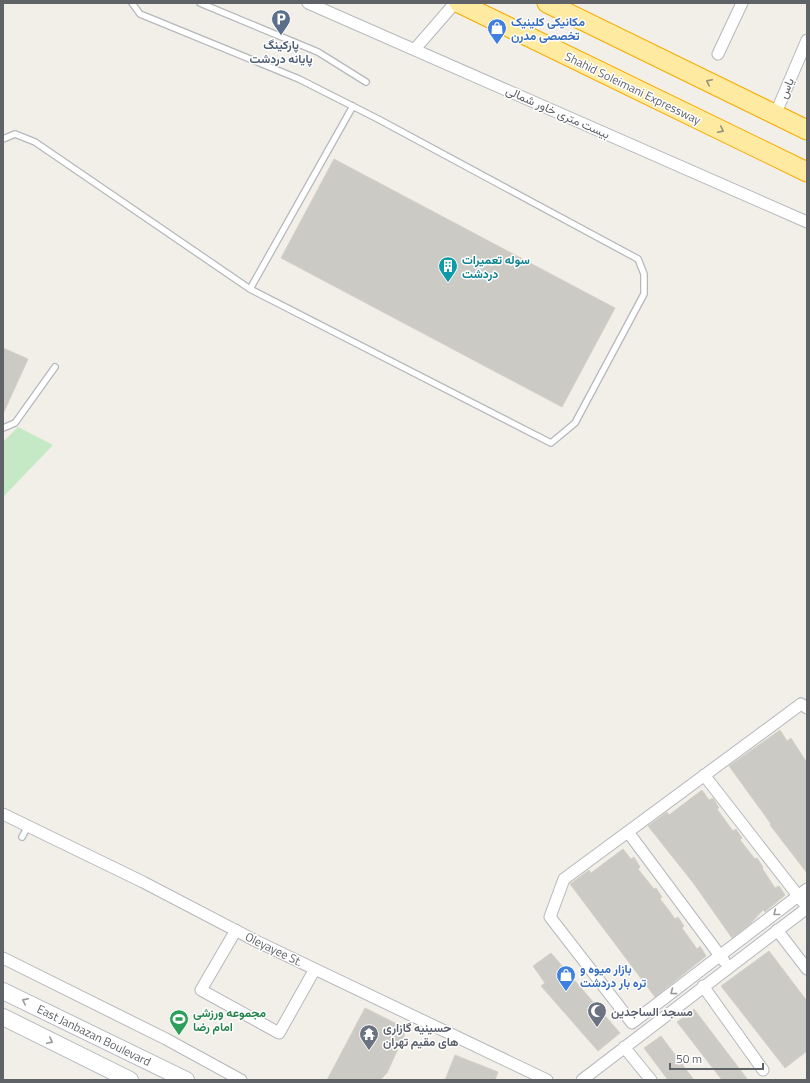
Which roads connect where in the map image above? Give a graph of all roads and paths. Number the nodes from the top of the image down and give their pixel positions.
1 (132, 3) edge
2 (200, 3) edge
3 (308, 3) edge
4 (455, 3) edge
5 (459, 3) edge
6 (547, 3) edge
7 (742, 3) edge
8 (807, 40) edge
9 (415, 49) junction
10 (718, 54) dead end
11 (366, 82) dead end
12 (353, 106) junction
13 (775, 115) junction
14 (807, 130) edge
15 (3, 139) edge
16 (807, 172) edge
17 (807, 222) edge
18 (250, 289) junction
19 (55, 367) dead end
20 (3, 428) edge
21 (807, 708) edge
22 (704, 776) junction
23 (3, 814) edge
24 (28, 826) junction
25 (628, 832) junction
26 (22, 836) dead end
27 (803, 892) edge
28 (807, 908) edge
29 (236, 930) junction
30 (777, 930) junction
31 (720, 957) junction
32 (3, 958) edge
33 (729, 968) junction
34 (315, 969) junction
35 (807, 969) edge
36 (703, 986) junction
37 (3, 991) edge
38 (3, 1017) edge
39 (624, 1047) junction
40 (763, 1070) dead end
41 (130, 1080) edge
42 (186, 1080) edge
43 (241, 1080) edge
44 (547, 1080) edge
45 (582, 1080) edge
46 (651, 1080) edge

1 - 12 lane
2 - 11 lane
3 - 9 street, بیست متری خاور شمالی
4 - 9 street
5 -> 16 highway, Shahid Soleimani Expressway
13 -> 6 highway
7 - 10 street
8 - 13 street, یاس
9 - 17 street, بیست متری خاور شمالی
12 - 18 lane
12 - 18 lane
13 - 14 highway
15 - 18 lane
19 - 20 lane
21 - 22 street
22 - 25 street
22 - 27 street
23 - 24 street, Oleyayee St.
24 - 26 lane
24 - 29 street, Oleyayee St.
25 - 31 street
31 -> 25 street
27 - 28 street
27 -> 31 street
28 - 30 street
29 - 34 street, Oleyayee St.
29 - 34 street
30 - 33 street
30 - 35 street
31 - 33 street
32 - 43 street
33 - 36 street
34 - 44 street, Oleyayee St.
36 - 39 street
36 - 40 street
42 -> 37 main road, East Janbazan Boulevard
38 -> 41 main road, East Janbazan Boulevard
39 - 45 street
39 - 46 street

